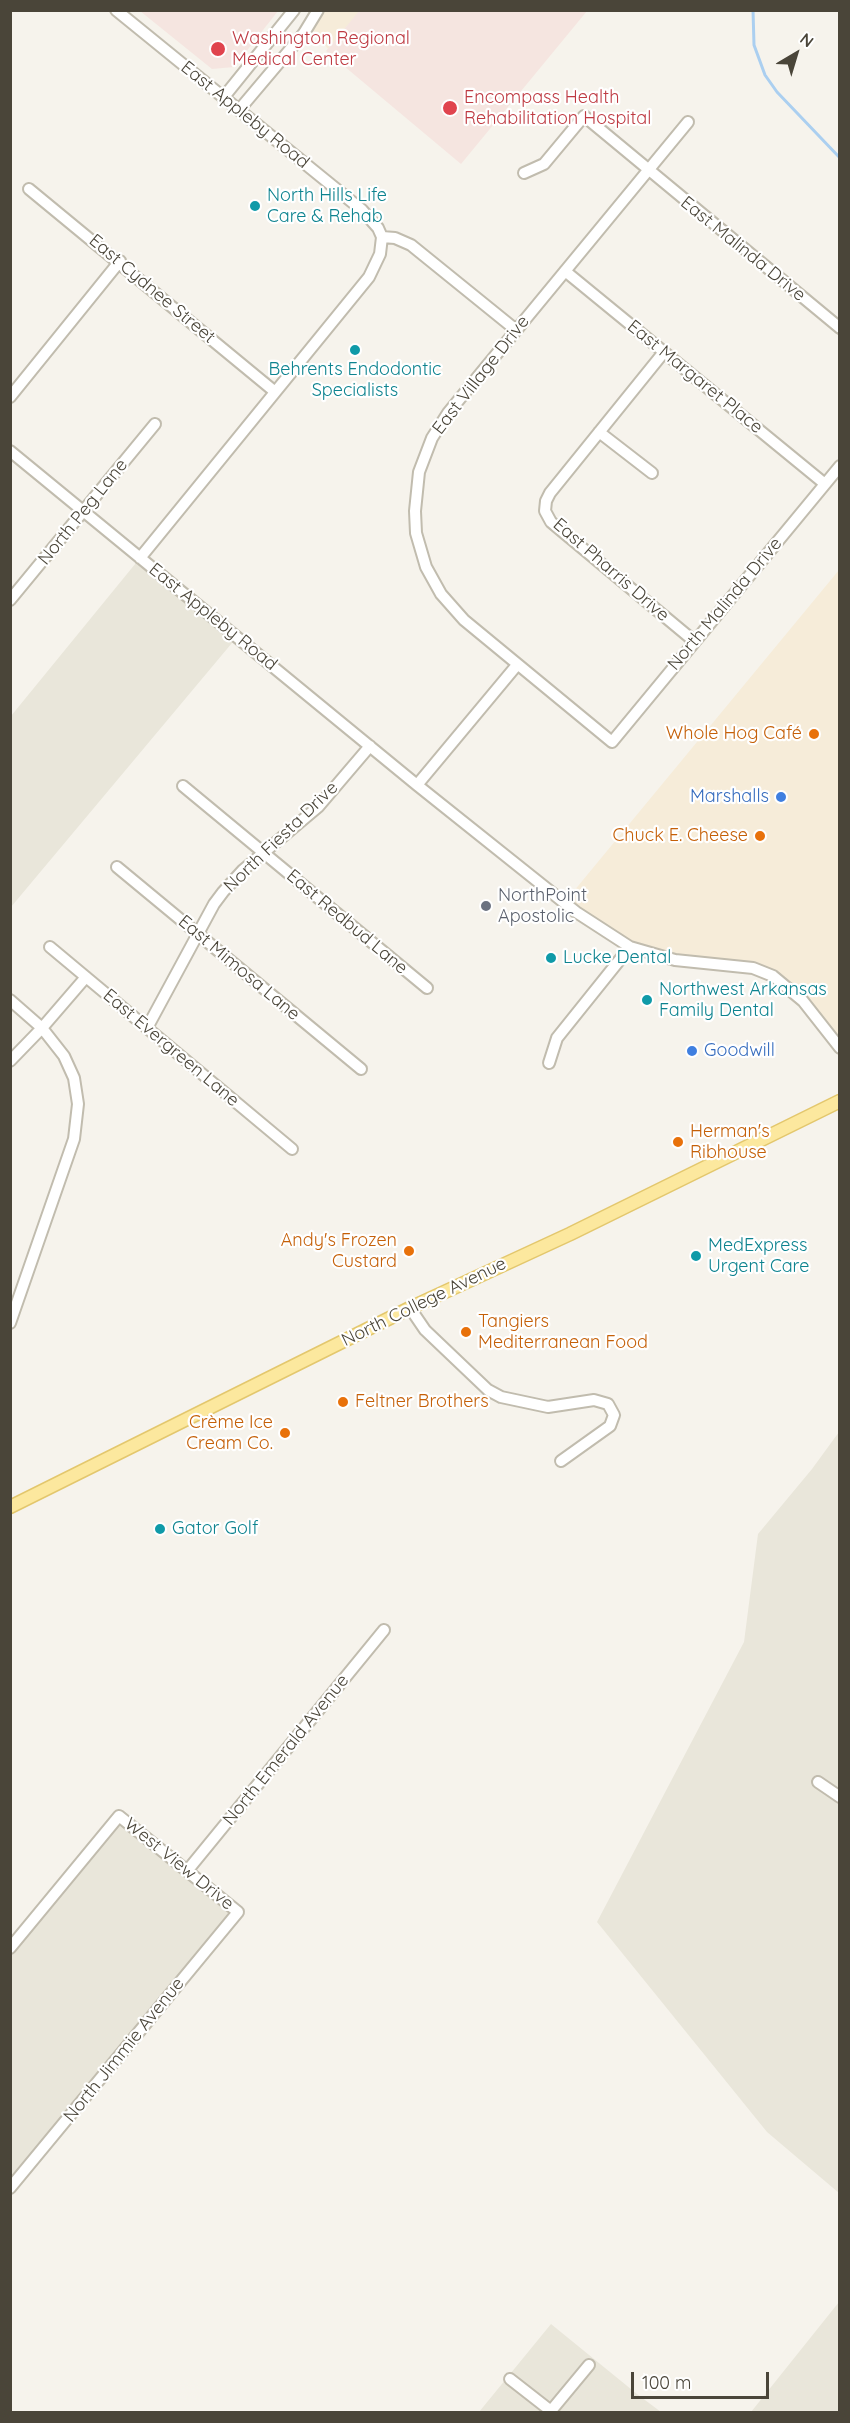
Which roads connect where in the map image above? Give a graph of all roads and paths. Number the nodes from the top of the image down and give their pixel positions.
1 (116, 10) edge
2 (294, 10) edge
3 (318, 10) edge
4 (223, 98) junction
5 (239, 111) junction
6 (688, 122) dead end
7 (648, 171) junction
8 (524, 173) dead end
9 (29, 189) dead end
10 (382, 237) junction
11 (120, 261) junction
12 (566, 271) junction
13 (840, 328) edge
14 (516, 330) junction
15 (664, 352) junction
16 (274, 391) junction
17 (10, 397) edge
18 (154, 424) dead end
19 (600, 432) junction
20 (10, 452) edge
21 (840, 466) edge
22 (652, 473) dead end
23 (825, 484) junction
24 (83, 511) junction
25 (140, 558) junction
26 (10, 600) edge
27 (694, 640) junction
28 (517, 665) junction
29 (612, 742) joint
30 (370, 746) junction
31 (417, 785) junction
32 (183, 786) dead end
33 (264, 853) junction
34 (117, 867) dead end
35 (198, 934) junction
36 (50, 947) dead end
37 (630, 947) junction
38 (86, 977) junction
39 (427, 988) dead end
40 (10, 1000) edge
41 (42, 1028) junction
42 (147, 1028) junction
43 (840, 1048) edge
44 (10, 1061) edge
45 (549, 1063) dead end
46 (360, 1069) dead end
47 (840, 1101) edge
48 (292, 1149) dead end
49 (410, 1308) junction
50 (10, 1323) edge
51 (561, 1461) dead end
52 (10, 1507) edge
53 (384, 1630) dead end
54 (818, 1782) dead end
55 (840, 1797) edge
56 (187, 1871) junction
57 (238, 1912) joint
58 (10, 1948) edge
59 (10, 2188) edge
60 (589, 2365) dead end
61 (510, 2379) dead end
62 (551, 2412) edge

1 - 4 street, East Appleby Road
2 - 4 street
3 - 5 street
4 - 5 street, East Appleby Road
5 - 10 street, East Appleby Road
6 - 7 street, East Village Drive
7 - 8 street, East Malinda Drive
7 - 12 street, East Village Drive
7 - 13 street, East Malinda Drive
9 - 11 street, East Cydnee Street
10 - 14 street
10 - 16 street, East Appleby Road
11 - 16 street, East Cydnee Street
11 - 17 street
12 - 14 street, East Village Drive
12 - 15 street, East Margaret Place
14 - 28 street, East Village Drive
15 - 19 street, East Pharris Drive
15 - 23 street, East Margaret Place
16 - 25 street, East Appleby Road
18 - 24 street, North Peg Lane
19 - 22 street
19 - 27 street, East Pharris Drive
20 - 24 street
21 - 23 street, North Malinda Drive
23 - 27 street, North Malinda Drive
24 - 25 street
24 - 26 street, North Peg Lane
25 - 30 street, East Appleby Road
27 - 29 street, North Malinda Drive
28 - 29 street, East Village Drive
28 - 31 street
30 - 31 street, East Appleby Road
30 - 33 street, North Fiesta Drive
31 - 37 street, East Appleby Road
32 - 33 street, East Redbud Lane
33 - 35 street, North Fiesta Drive
33 - 39 street, East Redbud Lane
34 - 35 street, East Mimosa Lane
35 - 42 street, North Fiesta Drive
35 - 46 street, East Mimosa Lane
36 - 38 street, East Evergreen Lane
37 - 43 street, East Appleby Road
37 - 45 street
38 - 41 street
38 - 42 street, East Evergreen Lane
40 - 41 street
41 - 44 street
41 - 50 street
42 - 48 street, East Evergreen Lane
47 - 49 main road, North College Avenue
49 - 51 street
49 - 52 main road, North College Avenue
53 - 56 street, North Emerald Avenue
54 - 55 street
56 - 57 street, West View Drive
56 - 58 street, West View Drive
57 - 59 street, North Jimmie Avenue
60 - 62 street
61 - 62 street

